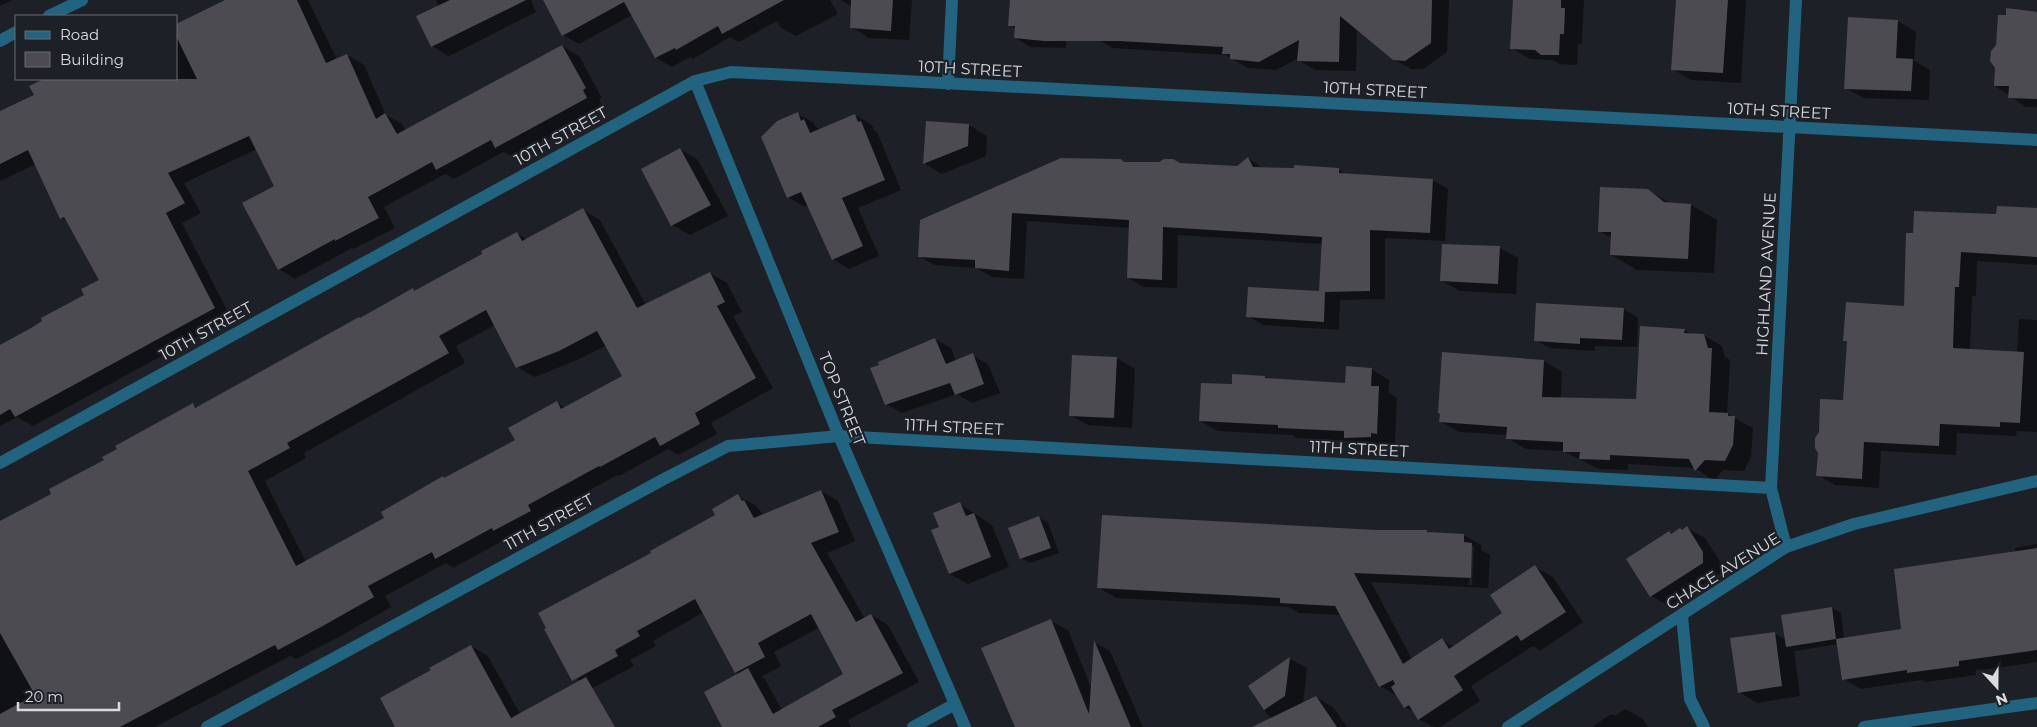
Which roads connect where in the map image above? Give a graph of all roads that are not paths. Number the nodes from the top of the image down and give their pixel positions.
1 (82, 0) edge
2 (952, 0) edge
3 (1796, 0) edge
4 (51, 15) edge
5 (15, 33) edge
6 (0, 41) edge
7 (695, 81) junction
8 (948, 84) junction
9 (1790, 128) junction
10 (2037, 140) edge
11 (839, 436) junction
12 (0, 463) edge
13 (2037, 481) edge
14 (1771, 488) junction
15 (1786, 548) junction
16 (1682, 616) junction
17 (2037, 703) edge
18 (955, 704) junction
19 (206, 727) edge
20 (913, 727) edge
21 (965, 727) edge
22 (1508, 727) edge
23 (1704, 727) edge
24 (1864, 727) edge

1 - 4 street
2 - 8 street
3 - 9 street, HIGHLAND AVENUE
5 - 6 street
7 - 8 street, 10TH STREET
7 - 11 street, TOP STREET
7 - 12 street, 10TH STREET
8 - 9 street, 10TH STREET
9 - 10 street, 10TH STREET
9 - 14 street, HIGHLAND AVENUE
11 - 14 street, 11TH STREET
11 - 18 street, TOP STREET
11 - 19 street, 11TH STREET
13 - 15 street, CHACE AVENUE
14 - 15 street, HIGHLAND AVENUE
15 - 16 street, CHACE AVENUE
16 - 22 street, CHACE AVENUE
16 - 23 street
17 - 24 street
18 - 20 street
18 - 21 street, TOP STREET

